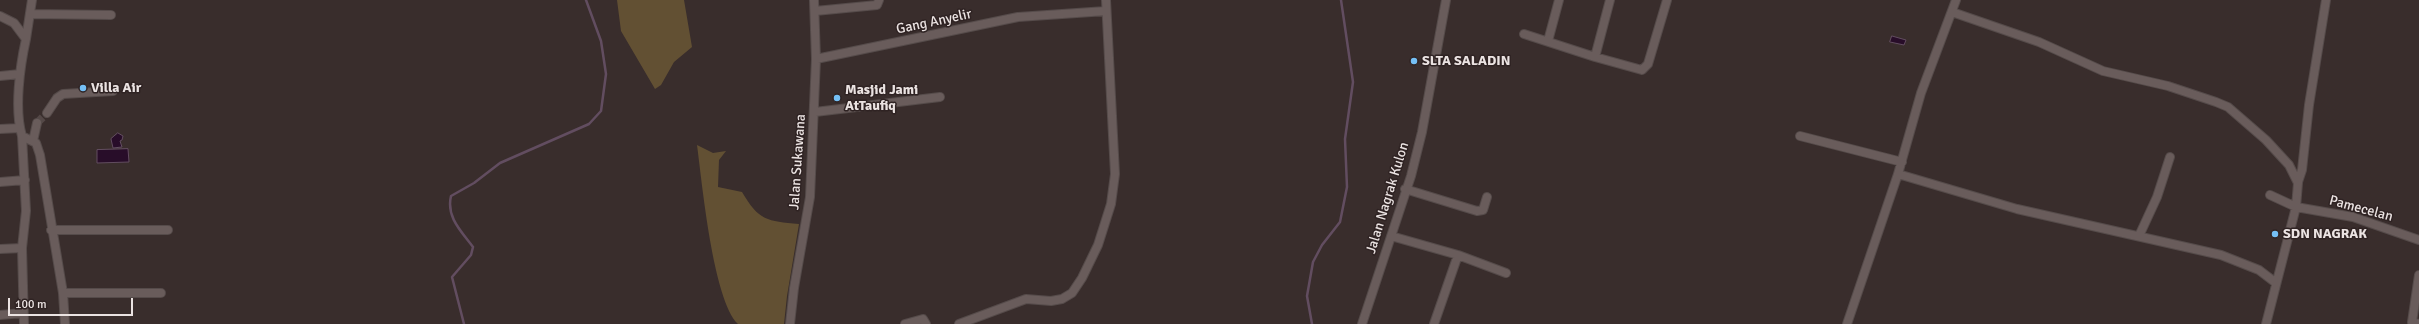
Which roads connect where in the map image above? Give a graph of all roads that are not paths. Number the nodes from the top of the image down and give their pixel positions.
1 (32, 0) edge
2 (814, 0) edge
3 (879, 0) edge
4 (1106, 0) edge
5 (1446, 0) edge
6 (1558, 0) edge
7 (1610, 0) edge
8 (1667, 0) edge
9 (1956, 0) edge
10 (2326, 0) edge
11 (815, 11) junction
12 (1106, 11) junction
13 (1952, 12) junction
14 (30, 14) junction
15 (111, 15) dead end
16 (0, 16) edge
17 (1524, 34) dead end
18 (26, 38) junction
19 (1548, 41) junction
20 (1595, 57) junction
21 (816, 59) junction
22 (20, 74) junction
23 (0, 76) edge
24 (113, 91) dead end
25 (940, 97) dead end
26 (815, 112) junction
27 (47, 113) tunnel mouth
28 (37, 123) tunnel mouth
29 (20, 128) junction
30 (0, 129) edge
31 (22, 136) junction
32 (1800, 136) dead end
33 (33, 141) junction
34 (2170, 157) dead end
35 (1902, 162) junction
36 (1898, 174) junction
37 (25, 180) junction
38 (0, 182) edge
39 (2298, 183) junction
40 (1405, 189) junction
41 (2270, 195) dead end
42 (1487, 197) dead end
43 (2296, 207) junction
44 (51, 230) junction
45 (168, 230) dead end
46 (1391, 236) junction
47 (2139, 236) junction
48 (2419, 240) edge
49 (0, 248) edge
50 (22, 248) junction
51 (1458, 256) junction
52 (1506, 273) dead end
53 (2419, 275) edge
54 (2276, 283) junction
55 (63, 293) junction
56 (161, 293) dead end
57 (23, 313) junction
58 (0, 315) edge
59 (2416, 323) edge
60 (24, 324) edge
61 (65, 324) edge
62 (790, 324) edge
63 (905, 324) edge
64 (926, 324) edge
65 (959, 324) edge
66 (1362, 324) edge
67 (1434, 324) edge
68 (1847, 324) edge
69 (2266, 324) edge

1 - 14 street
2 - 11 street, Jalan Sukawana
3 - 11 street
4 - 12 street
5 - 40 street, Jalan Nagrak Kulon
6 - 19 street
7 - 20 street
8 - 20 street
9 - 13 street
10 - 39 street
11 - 21 street, Jalan Sukawana
12 - 21 street, Gang Anyelir
12 - 65 street
13 - 35 street
13 - 39 street
14 - 15 street
14 - 18 street
16 - 18 street
17 - 19 street
18 - 22 street
19 - 20 street
21 - 26 street, Jalan Sukawana
22 - 23 street
22 - 29 street
24 - 27 street
25 - 26 street
26 - 62 street, Jalan Sukawana
28 - 33 street
29 - 30 street
29 - 31 street
31 - 33 street
31 - 37 street
32 - 35 street
33 - 44 street
34 - 47 street
35 - 36 street
36 - 47 street
36 - 68 street
37 - 38 street
37 - 50 street
39 - 43 street
40 - 42 street
40 - 46 street, Jalan Nagrak Kulon
41 - 43 street, Pamecelan
43 - 48 street, Pamecelan
43 - 54 street
44 - 45 street
44 - 55 street
46 - 51 street
46 - 66 street, Jalan Nagrak Kulon
47 - 54 street
49 - 50 street
50 - 57 street
51 - 52 street
51 - 67 street
53 - 59 street
54 - 69 street
55 - 56 street
55 - 61 street
57 - 58 street
57 - 60 street
63 - 64 street

